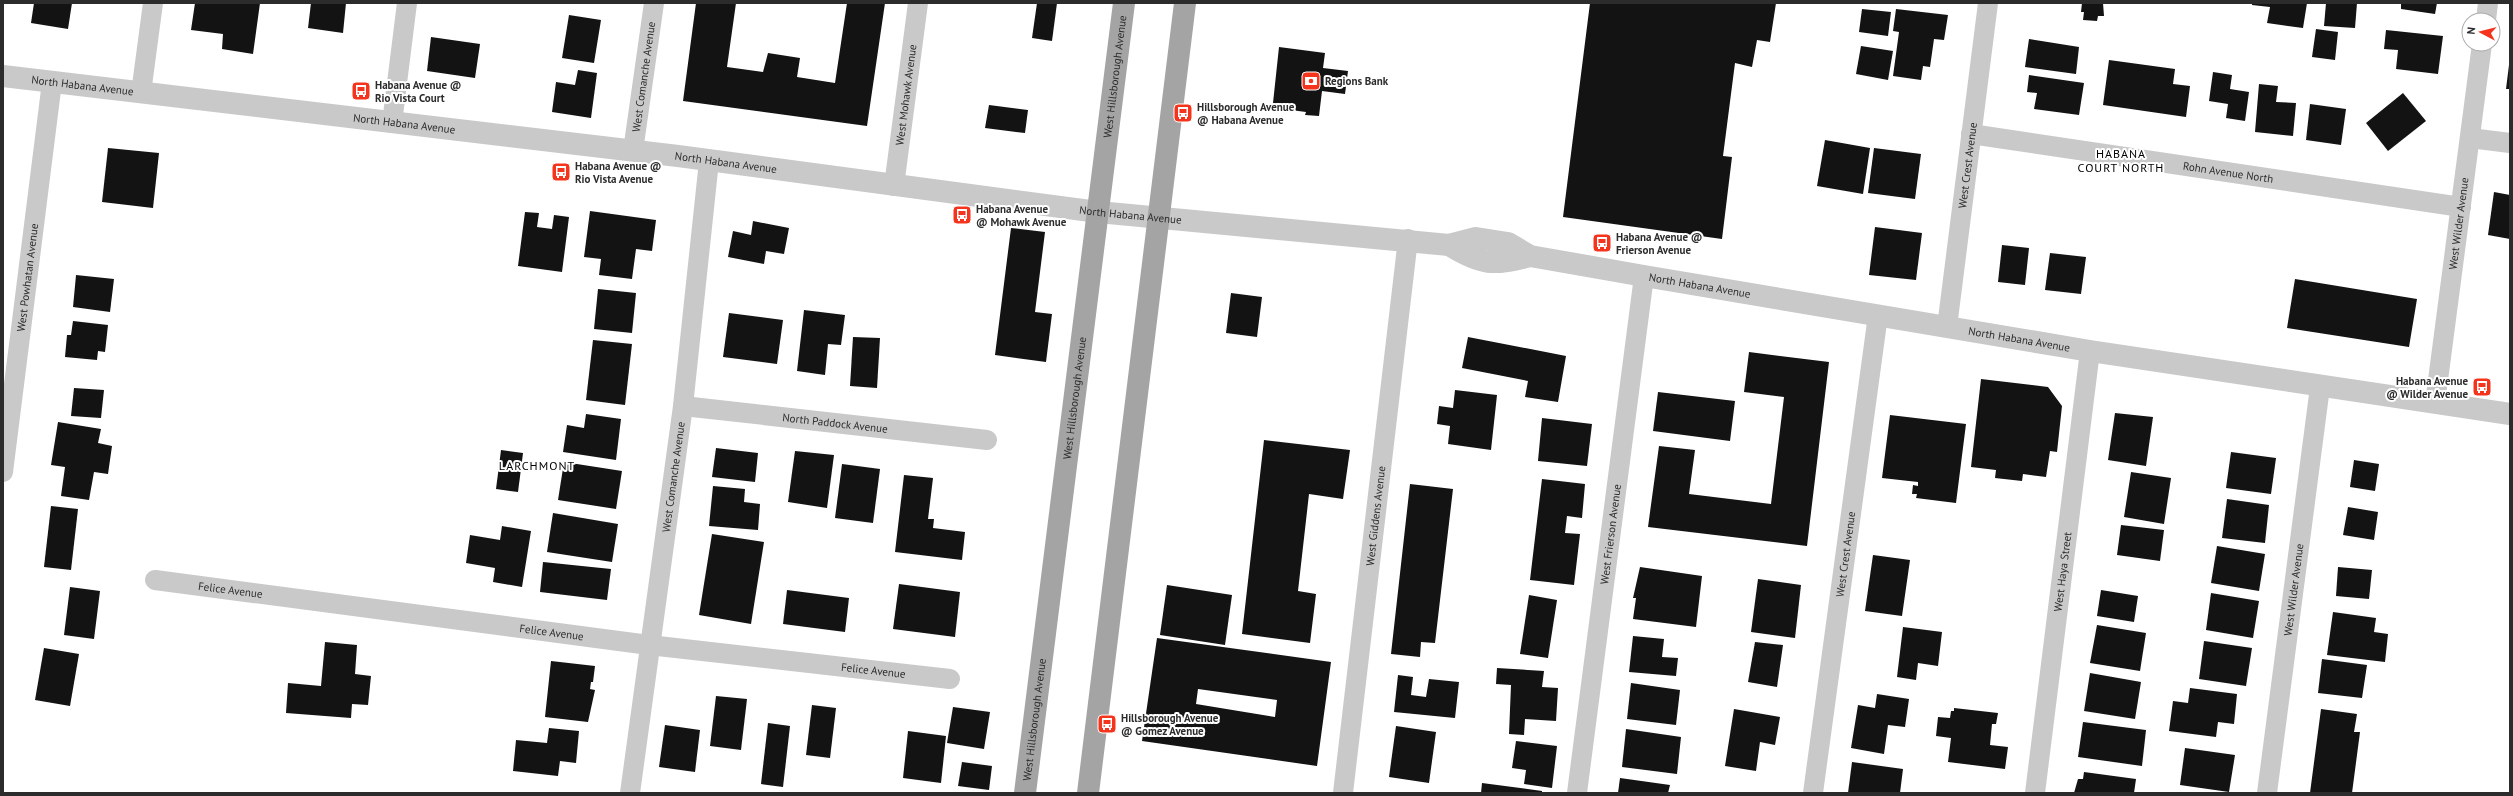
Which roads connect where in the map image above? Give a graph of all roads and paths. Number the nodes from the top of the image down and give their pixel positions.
1 (153, 3) edge
2 (407, 3) edge
3 (654, 3) edge
4 (918, 3) edge
5 (1124, 3) edge
6 (1186, 3) edge
7 (1988, 3) edge
8 (2481, 52) edge
9 (3, 76) edge
10 (52, 82) junction
11 (141, 93) junction
12 (392, 123) junction
13 (1971, 134) junction
14 (2470, 138) junction
15 (2510, 143) edge
16 (634, 151) junction
17 (708, 160) junction
18 (894, 186) junction
19 (2461, 207) junction
20 (1098, 212) junction
21 (1158, 218) junction
22 (1408, 239) junction
23 (1644, 276) junction
24 (1878, 315) junction
25 (1947, 327) junction
26 (2090, 351) junction
27 (2320, 387) junction
28 (2435, 403) junction
29 (683, 406) junction
30 (2510, 414) edge
31 (987, 440) dead end
32 (3, 472) edge
33 (155, 580) dead end
34 (649, 646) junction
35 (950, 679) dead end
36 (630, 793) edge
37 (1025, 793) edge
38 (1088, 793) edge
39 (1343, 793) edge
40 (1577, 793) edge
41 (1813, 793) edge
42 (2035, 793) edge
43 (2267, 793) edge

1 - 11 street
2 - 12 street
3 - 16 street, West Comanche Avenue
4 - 18 street, West Mohawk Avenue
5 - 20 main road, West Hillsborough Avenue
6 - 21 main road
7 - 13 street, West Crest Avenue
8 - 14 street, West Wilder Avenue
9 - 10 street, North Habana Avenue
10 - 11 street, North Habana Avenue
10 - 32 street, West Powhatan Avenue
11 - 12 street, North Habana Avenue
12 - 16 street, North Habana Avenue
13 - 19 street, Rohn Avenue North
13 - 25 street, West Crest Avenue
14 - 15 street
14 - 19 street, West Wilder Avenue
16 - 17 street, North Habana Avenue
17 - 18 street, North Habana Avenue
17 - 29 street, West Comanche Avenue
18 - 20 street, North Habana Avenue
19 - 28 street, West Wilder Avenue
20 - 21 street, North Habana Avenue
20 - 37 main road, West Hillsborough Avenue
21 - 22 street, North Habana Avenue
21 - 38 main road
22 - 23 street, North Habana Avenue
22 - 39 street, West Giddens Avenue
23 - 24 street, North Habana Avenue
23 - 40 street, West Frierson Avenue
24 - 25 street, North Habana Avenue
24 - 41 street, West Crest Avenue
25 - 26 street, North Habana Avenue
26 - 27 street, North Habana Avenue
26 - 42 street, West Haya Street
27 - 28 street, North Habana Avenue
27 - 43 street, West Wilder Avenue
28 - 30 street, North Habana Avenue
29 - 31 street, North Paddock Avenue
29 - 34 street, West Comanche Avenue
33 - 34 street, Felice Avenue
34 - 35 street, Felice Avenue
34 - 36 street, West Comanche Avenue

